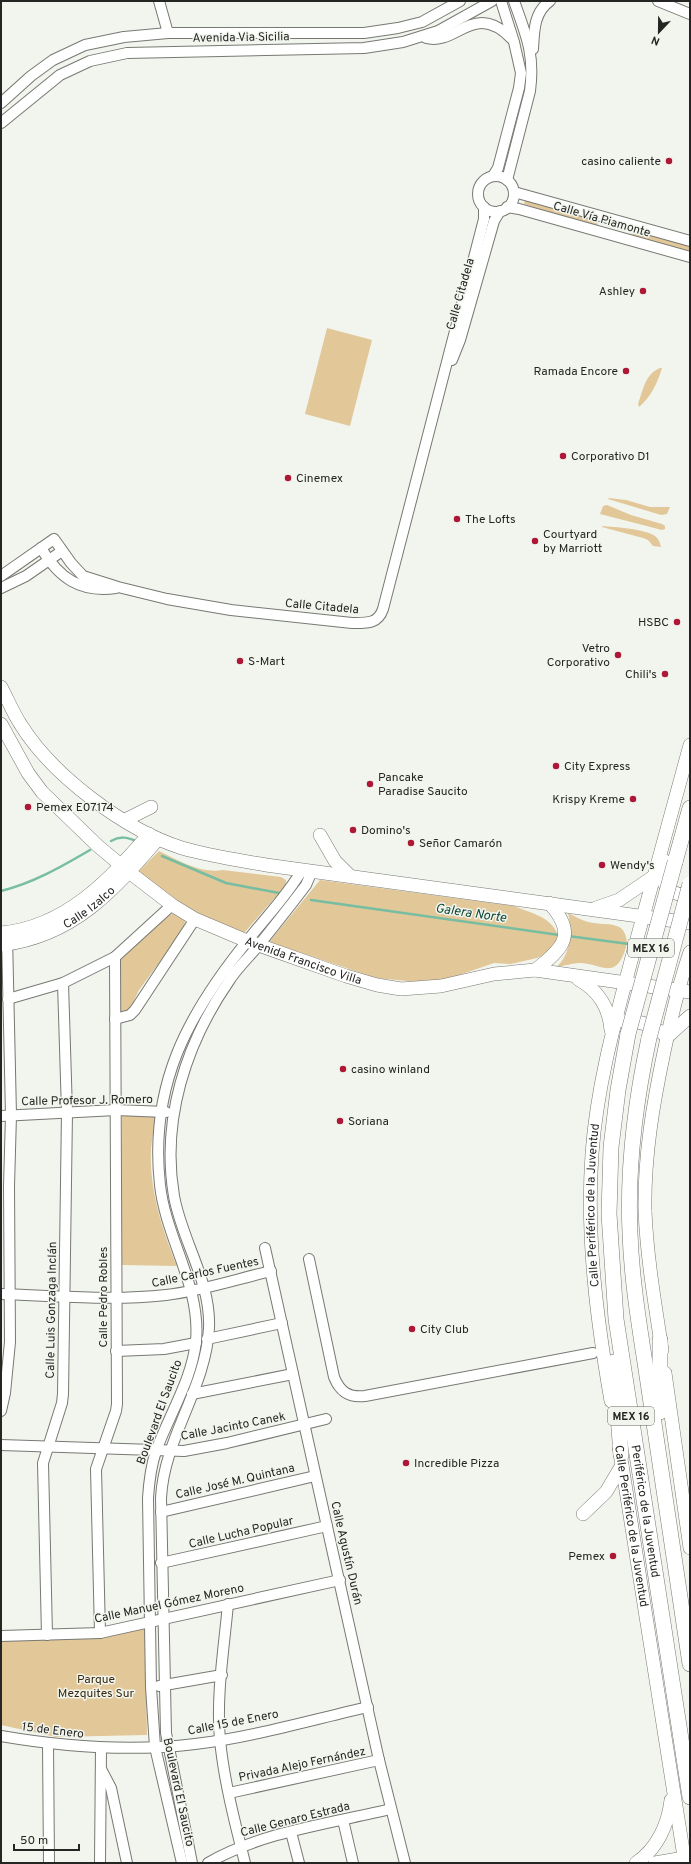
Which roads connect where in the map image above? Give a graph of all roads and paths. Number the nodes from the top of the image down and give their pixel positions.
1 (159, 1) edge
2 (460, 1) edge
3 (492, 1) edge
4 (501, 1) edge
5 (514, 1) edge
6 (550, 1) edge
7 (658, 1) edge
8 (690, 14) edge
9 (168, 34) junction
10 (420, 37) junction
11 (514, 42) junction
12 (532, 57) junction
13 (1, 103) edge
14 (1, 123) edge
15 (493, 176) junction
16 (507, 180) junction
17 (514, 192) junction
18 (484, 207) junction
19 (504, 209) junction
20 (690, 241) edge
21 (690, 257) edge
22 (442, 384) junction
23 (41, 548) junction
24 (62, 551) junction
25 (32, 554) junction
26 (49, 560) junction
27 (1, 576) edge
28 (16, 581) junction
29 (118, 587) junction
30 (1, 588) edge
31 (1, 687) edge
32 (21, 725) junction
33 (3, 732) edge
34 (690, 745) edge
35 (152, 807) dead end
36 (673, 807) junction
37 (690, 808) edge
38 (125, 820) junction
39 (320, 835) dead end
40 (154, 836) junction
41 (105, 851) junction
42 (125, 869) junction
43 (307, 871) junction
44 (350, 876) junction
45 (653, 877) junction
46 (103, 883) junction
47 (690, 884) edge
48 (690, 894) edge
49 (549, 903) junction
50 (172, 904) junction
51 (591, 909) junction
52 (643, 916) junction
53 (195, 919) junction
54 (690, 923) edge
55 (4, 939) edge
56 (253, 943) junction
57 (690, 952) edge
58 (115, 957) junction
59 (535, 970) junction
60 (575, 976) junction
61 (63, 983) junction
62 (625, 983) junction
63 (684, 991) edge
64 (8, 999) junction
65 (690, 1016) edge
66 (115, 1019) junction
67 (616, 1023) junction
68 (667, 1037) junction
69 (612, 1038) junction
70 (116, 1110) junction
71 (161, 1111) junction
72 (67, 1112) junction
73 (174, 1113) junction
74 (6, 1115) edge
75 (5, 1186) edge
76 (5, 1239) edge
77 (265, 1248) dead end
78 (308, 1259) dead end
79 (271, 1271) junction
80 (204, 1287) junction
81 (192, 1290) junction
82 (6, 1294) edge
83 (65, 1296) junction
84 (116, 1298) junction
85 (616, 1319) junction
86 (282, 1323) junction
87 (207, 1339) junction
88 (660, 1340) junction
89 (5, 1342) edge
90 (196, 1343) junction
91 (116, 1351) junction
92 (593, 1353) dead end
93 (293, 1374) junction
94 (3, 1394) edge
95 (192, 1394) junction
96 (1, 1412) edge
97 (326, 1419) dead end
98 (304, 1425) junction
99 (1, 1446) edge
100 (47, 1446) junction
101 (103, 1448) junction
102 (157, 1450) junction
103 (171, 1451) junction
104 (622, 1460) junction
105 (660, 1467) junction
106 (316, 1476) junction
107 (161, 1512) junction
108 (583, 1514) dead end
109 (327, 1526) junction
110 (690, 1548) edge
111 (161, 1564) junction
112 (340, 1580) junction
113 (228, 1604) junction
114 (163, 1618) junction
115 (151, 1621) junction
116 (100, 1633) junction
117 (47, 1635) junction
118 (1, 1636) edge
119 (690, 1664) edge
120 (222, 1675) junction
121 (164, 1685) junction
122 (151, 1687) junction
123 (368, 1707) junction
124 (1, 1736) edge
125 (220, 1740) junction
126 (48, 1744) junction
127 (155, 1747) junction
128 (168, 1747) junction
129 (101, 1748) junction
130 (380, 1760) junction
131 (101, 1769) junction
132 (672, 1787) junction
133 (229, 1794) junction
134 (690, 1797) edge
135 (392, 1809) junction
136 (343, 1820) junction
137 (291, 1832) junction
138 (241, 1846) junction
139 (686, 1859) edge
140 (49, 1863) edge
141 (100, 1863) edge
142 (127, 1863) edge
143 (182, 1863) edge
144 (192, 1863) edge
145 (208, 1863) edge
146 (245, 1863) edge
147 (299, 1863) edge
148 (353, 1863) edge
149 (405, 1863) edge
150 (636, 1863) edge
151 (656, 1863) edge

1 - 9 street
2 - 9 street, Avenida Via Sicilia
3 - 10 street, Avenida Via Sicilia
4 - 11 street
5 - 12 street
6 - 12 street
7 - 8 street
9 - 13 street, Avenida Via Sicilia
10 - 11 street
10 - 14 street, Avenida Via Sicilia
11 - 15 street
12 - 16 street
15 - 16 street
15 - 18 street
16 - 17 street
17 - 19 street
17 - 20 street, Calle Vía Piamonte
18 - 19 street
18 - 22 street, Calle Citadela
19 - 21 street, Calle Vía Piamonte
19 - 22 street, Calle Citadela
22 - 29 street, Calle Citadela
23 - 24 street
23 - 25 street
23 - 26 street
24 - 26 street
24 - 29 street
25 - 27 street
25 - 28 street
26 - 28 street
26 - 29 street
28 - 30 street
31 - 32 main road
32 - 33 street
32 - 38 main road
33 - 41 main road, Avenida Francisco Villa
34 - 36 main road, Calle Periférico de la Juventud
35 - 38 main road
36 - 45 main road, Calle Periférico de la Juventud
36 - 48 main road
37 - 85 highway, Periférico de la Juventud / MEX 16, bridge
38 - 40 main road
39 - 44 main road
40 - 42 main road, Calle Izalco
40 - 43 main road
41 - 42 main road, Avenida Francisco Villa
41 - 46 main road
42 - 46 main road, Calle Izalco
42 - 50 main road, Avenida Francisco Villa
42 - 55 main road, Calle Izalco
43 - 44 main road
43 - 56 street, Boulevard El Saucito
44 - 49 main road
45 - 51 main road
45 - 52 main road, Calle Periférico de la Juventud
46 - 55 main road, Calle Izalco
47 - 105 highway, Periférico de la Juventud / MEX 16, bridge
49 - 51 main road
49 - 59 main road
50 - 53 main road, Avenida Francisco Villa
50 - 58 street
51 - 52 main road
52 - 54 main road
52 - 62 main road, Calle Periférico de la Juventud
53 - 56 main road, Avenida Francisco Villa
53 - 66 street
55 - 64 street
56 - 59 main road, Avenida Francisco Villa
56 - 71 street, Boulevard El Saucito
56 - 73 street, Boulevard El Saucito
57 - 63 main road
58 - 61 street
58 - 66 street, Calle Pedro Robles
59 - 60 main road, Avenida Francisco Villa
60 - 62 main road, Avenida Francisco Villa
60 - 69 main road
61 - 64 street
61 - 72 street, Calle Luis Gonzaga Inclán
62 - 63 main road, Avenida Francisco Villa
62 - 67 main road, Calle Periférico de la Juventud
63 - 68 main road
64 - 74 street
65 - 68 main road
66 - 70 street, Calle Pedro Robles
67 - 68 main road
67 - 69 main road, Calle Periférico de la Juventud
68 - 88 main road
69 - 104 main road, Calle Periférico de la Juventud
70 - 71 street, Calle Profesor J. Romero
70 - 72 street, Calle Profesor J. Romero
70 - 84 street, Calle Pedro Robles
71 - 73 street, Calle Profesor J. Romero
71 - 81 street, Boulevard El Saucito
72 - 74 street, Calle Profesor J. Romero
72 - 83 street, Calle Luis Gonzaga Inclán
73 - 80 street, Boulevard El Saucito
74 - 75 street
75 - 76 street
76 - 82 street
77 - 79 street, Calle Agustín Durán
78 - 92 street
79 - 80 street, Calle Carlos Fuentes
79 - 86 street, Calle Agustín Durán
80 - 81 street, Calle Carlos Fuentes
80 - 87 street, Boulevard El Saucito
81 - 84 street, Calle Carlos Fuentes
81 - 90 street, Boulevard El Saucito
82 - 83 street, Calle Carlos Fuentes
82 - 89 street
83 - 84 street, Calle Carlos Fuentes
83 - 100 street, Calle Luis Gonzaga Inclán
84 - 91 street, Calle Pedro Robles
85 - 104 highway
85 - 134 highway, Periférico de la Juventud / MEX 16
86 - 87 street
86 - 93 street, Calle Agustín Durán
87 - 95 street, Boulevard El Saucito
88 - 105 highway
88 - 110 main road
89 - 94 street
90 - 91 street
90 - 102 street, Boulevard El Saucito
91 - 101 street, Calle Pedro Robles
93 - 95 street
93 - 98 street, Calle Agustín Durán
94 - 96 street
95 - 103 street, Boulevard El Saucito
97 - 98 street, Calle Jacinto Canek
98 - 103 street, Calle Jacinto Canek
98 - 106 street, Calle Agustín Durán
99 - 100 street, Calle Jacinto Canek
100 - 101 street, Calle Jacinto Canek
100 - 117 street, Calle Luis Gonzaga Inclán
101 - 102 street, Calle Jacinto Canek
101 - 116 street, Calle Pedro Robles
102 - 103 street, Calle Jacinto Canek
102 - 115 street, Boulevard El Saucito
103 - 107 street, Boulevard El Saucito
104 - 108 main road
104 - 132 main road, Calle Periférico de la Juventud
105 - 119 highway, Periférico de la Juventud / MEX 16
106 - 107 street, Calle José M. Quintana
106 - 109 street, Calle Agustín Durán
107 - 111 street, Boulevard El Saucito
109 - 111 street, Calle Lucha Popular
109 - 112 street, Calle Agustín Durán
111 - 114 street, Boulevard El Saucito
112 - 113 street, Calle Manuel Gómez Moreno
112 - 123 street, Calle Agustín Durán
113 - 114 street, Calle Manuel Gómez Moreno
113 - 120 street
114 - 115 street, Calle Manuel Gómez Moreno
114 - 121 street, Boulevard El Saucito
115 - 116 street, Calle Manuel Gómez Moreno
115 - 122 street, Boulevard El Saucito
116 - 117 street, Calle Manuel Gómez Moreno
117 - 118 street, Calle Manuel Gómez Moreno
120 - 121 street
120 - 125 street
121 - 122 street
121 - 128 street, Boulevard El Saucito
122 - 127 street, Boulevard El Saucito
123 - 125 street, Calle 15 de Enero
123 - 130 street, Calle Agustín Durán
124 - 126 street, 15 de Enero
125 - 128 street, Calle 15 de Enero
125 - 133 street
126 - 129 street, 15 de Enero
126 - 140 street
127 - 128 street, Calle 15 de Enero
127 - 129 street, Calle 15 de Enero
127 - 143 street, Boulevard El Saucito
128 - 144 street, Boulevard El Saucito
129 - 131 street
130 - 133 street, Privada Alejo Fernández
130 - 135 street, Calle Agustín Durán
131 - 141 street
131 - 142 street
132 - 139 main road, Calle Periférico de la Juventud
132 - 150 main road
133 - 138 street
135 - 136 street, Calle Genaro Estrada
135 - 149 street, Calle Agustín Durán
136 - 137 street, Calle Genaro Estrada
136 - 148 street
137 - 138 street, Calle Genaro Estrada
137 - 147 street
138 - 145 street, Calle Genaro Estrada
138 - 146 street
139 - 151 main road

